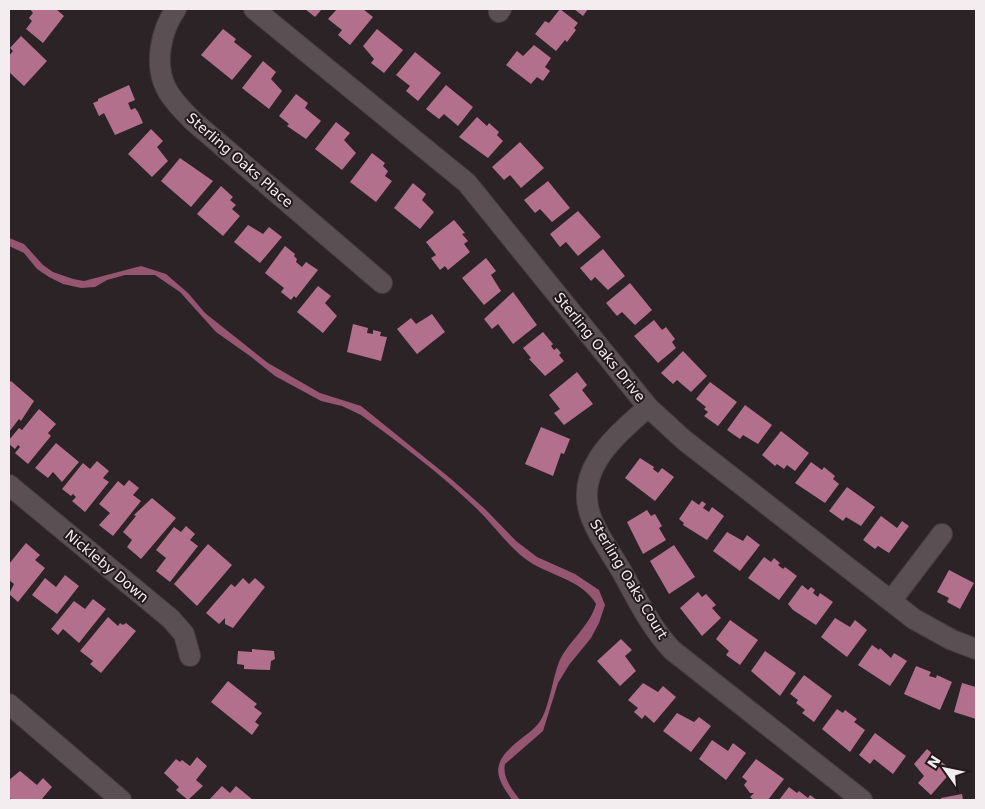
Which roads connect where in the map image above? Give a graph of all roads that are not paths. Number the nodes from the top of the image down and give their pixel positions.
1 (176, 9) edge
2 (254, 9) edge
3 (382, 283) dead end
4 (648, 407) junction
5 (9, 485) edge
6 (942, 534) dead end
7 (891, 601) junction
8 (976, 649) edge
9 (190, 656) dead end
10 (9, 704) edge
11 (121, 800) edge
12 (862, 800) edge

1 - 3 street, Sterling Oaks Place
2 - 4 street, Sterling Oaks Drive
4 - 7 street, Sterling Oaks Drive
4 - 12 street, Sterling Oaks Court
5 - 9 street, Nickleby Down
6 - 7 street
7 - 8 street, Sterling Oaks Drive
10 - 11 street

